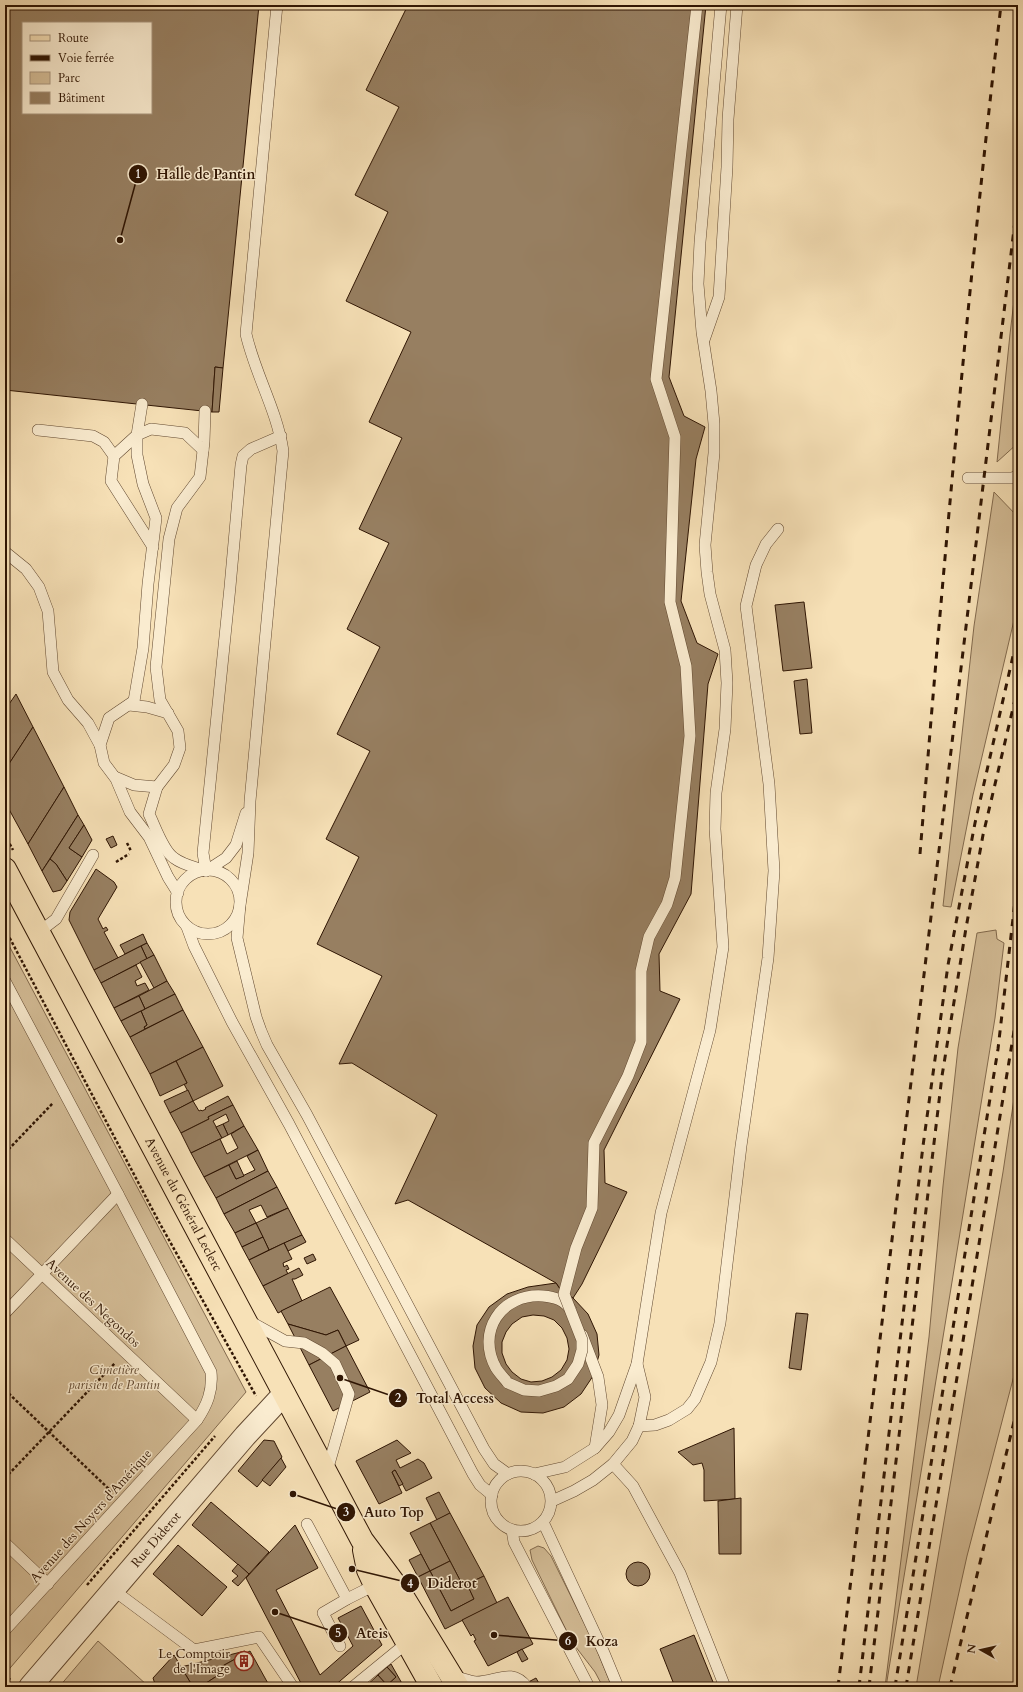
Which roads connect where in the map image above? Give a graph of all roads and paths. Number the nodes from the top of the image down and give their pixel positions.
1 (277, 5) edge
2 (697, 5) edge
3 (721, 5) edge
4 (737, 5) edge
5 (703, 342) junction
6 (142, 404) dead end
7 (205, 411) dead end
8 (38, 430) dead end
9 (137, 435) junction
10 (281, 436) junction
11 (203, 450) junction
12 (114, 456) junction
13 (1018, 476) edge
14 (968, 478) dead end
15 (778, 529) dead end
16 (153, 547) junction
17 (5, 552) edge
18 (129, 705) junction
19 (168, 713) junction
20 (100, 746) junction
21 (115, 778) junction
22 (157, 787) junction
23 (250, 801) junction
24 (127, 843) dead end
25 (94, 855) dead end
26 (116, 862) dead end
27 (5, 869) edge
28 (206, 871) junction
29 (178, 893) junction
30 (240, 905) junction
31 (187, 926) junction
32 (5, 929) edge
33 (39, 932) junction
34 (5, 981) edge
35 (64, 1092) junction
36 (5, 1153) edge
37 (118, 1194) junction
38 (5, 1239) edge
39 (42, 1274) junction
40 (5, 1313) edge
41 (244, 1318) junction
42 (125, 1352) junction
43 (637, 1364) junction
44 (5, 1390) edge
45 (284, 1394) junction
46 (259, 1401) dead end
47 (197, 1420) junction
48 (639, 1426) junction
49 (49, 1432) junction
50 (595, 1448) junction
51 (613, 1464) junction
52 (326, 1473) junction
53 (508, 1474) junction
54 (534, 1474) junction
55 (5, 1478) edge
56 (492, 1495) junction
57 (552, 1501) junction
58 (122, 1502) junction
59 (542, 1522) junction
60 (308, 1524) dead end
61 (512, 1530) junction
62 (362, 1540) junction
63 (5, 1543) edge
64 (48, 1584) junction
65 (375, 1585) junction
66 (112, 1589) junction
67 (347, 1599) junction
68 (5, 1630) edge
69 (408, 1642) junction
70 (340, 1646) dead end
71 (454, 1681) edge
72 (30, 1687) edge
73 (293, 1687) edge
74 (353, 1687) edge
75 (432, 1687) edge
76 (527, 1687) edge
77 (589, 1687) edge
78 (618, 1687) edge
79 (725, 1687) edge

1 - 10 lane
2 - 50 lane, bridge
3 - 5 lane
4 - 5 lane
5 - 43 lane
6 - 9 lane
7 - 11 lane
8 - 12 lane
9 - 11 lane
9 - 12 lane
9 - 16 lane
10 - 23 lane
10 - 28 lane
11 - 19 lane
12 - 16 lane
13 - 14 lane
15 - 48 lane
16 - 18 lane
17 - 20 lane
18 - 19 lane
18 - 20 lane
19 - 22 lane
20 - 21 lane
21 - 22 lane
21 - 29 lane
22 - 28 lane
23 - 28 lane
23 - 30 lane
24 - 26 path
25 - 33 lane
27 - 33 main road, Avenue du Général Leclerc
28 - 29 lane
28 - 30 lane
29 - 31 lane
30 - 31 lane
30 - 53 lane
31 - 56 lane
32 - 46 path
33 - 41 main road, Avenue du Général Leclerc
34 - 35 lane, Avenue des Noyers d'Amérique
35 - 36 path
35 - 37 lane, Avenue des Noyers d'Amérique
37 - 39 lane
37 - 47 lane, Avenue des Noyers d'Amérique
38 - 39 lane, Avenue des Negondos
39 - 40 lane
39 - 42 lane, Avenue des Negondos
41 - 45 main road, Avenue du Général Leclerc
41 - 52 lane
42 - 47 lane, Avenue des Negondos
42 - 49 path
43 - 48 lane
43 - 50 lane
44 - 49 path
45 - 52 main road, Avenue du Général Leclerc
45 - 66 street, Rue Diderot
47 - 58 lane, Avenue des Noyers d'Amérique
48 - 51 lane
49 - 55 path
49 - 58 path
50 - 54 lane
51 - 57 lane
51 - 79 lane
52 - 62 main road, Avenue du Général Leclerc
53 - 54 lane
53 - 56 lane
54 - 57 lane
56 - 61 lane
57 - 59 lane
58 - 64 lane, Avenue des Noyers d'Amérique
59 - 61 lane
59 - 78 lane
60 - 67 lane
61 - 77 lane
62 - 65 main road, Avenue du Général Leclerc
62 - 71 main road, Avenue du Général Leclerc
63 - 64 lane
64 - 68 lane, Avenue des Noyers d'Amérique
65 - 67 lane
65 - 69 main road, Avenue du Général Leclerc
66 - 72 street, Rue Diderot
66 - 73 lane
67 - 70 lane
69 - 74 lane
69 - 75 main road, Avenue du Général Leclerc
71 - 76 lane

